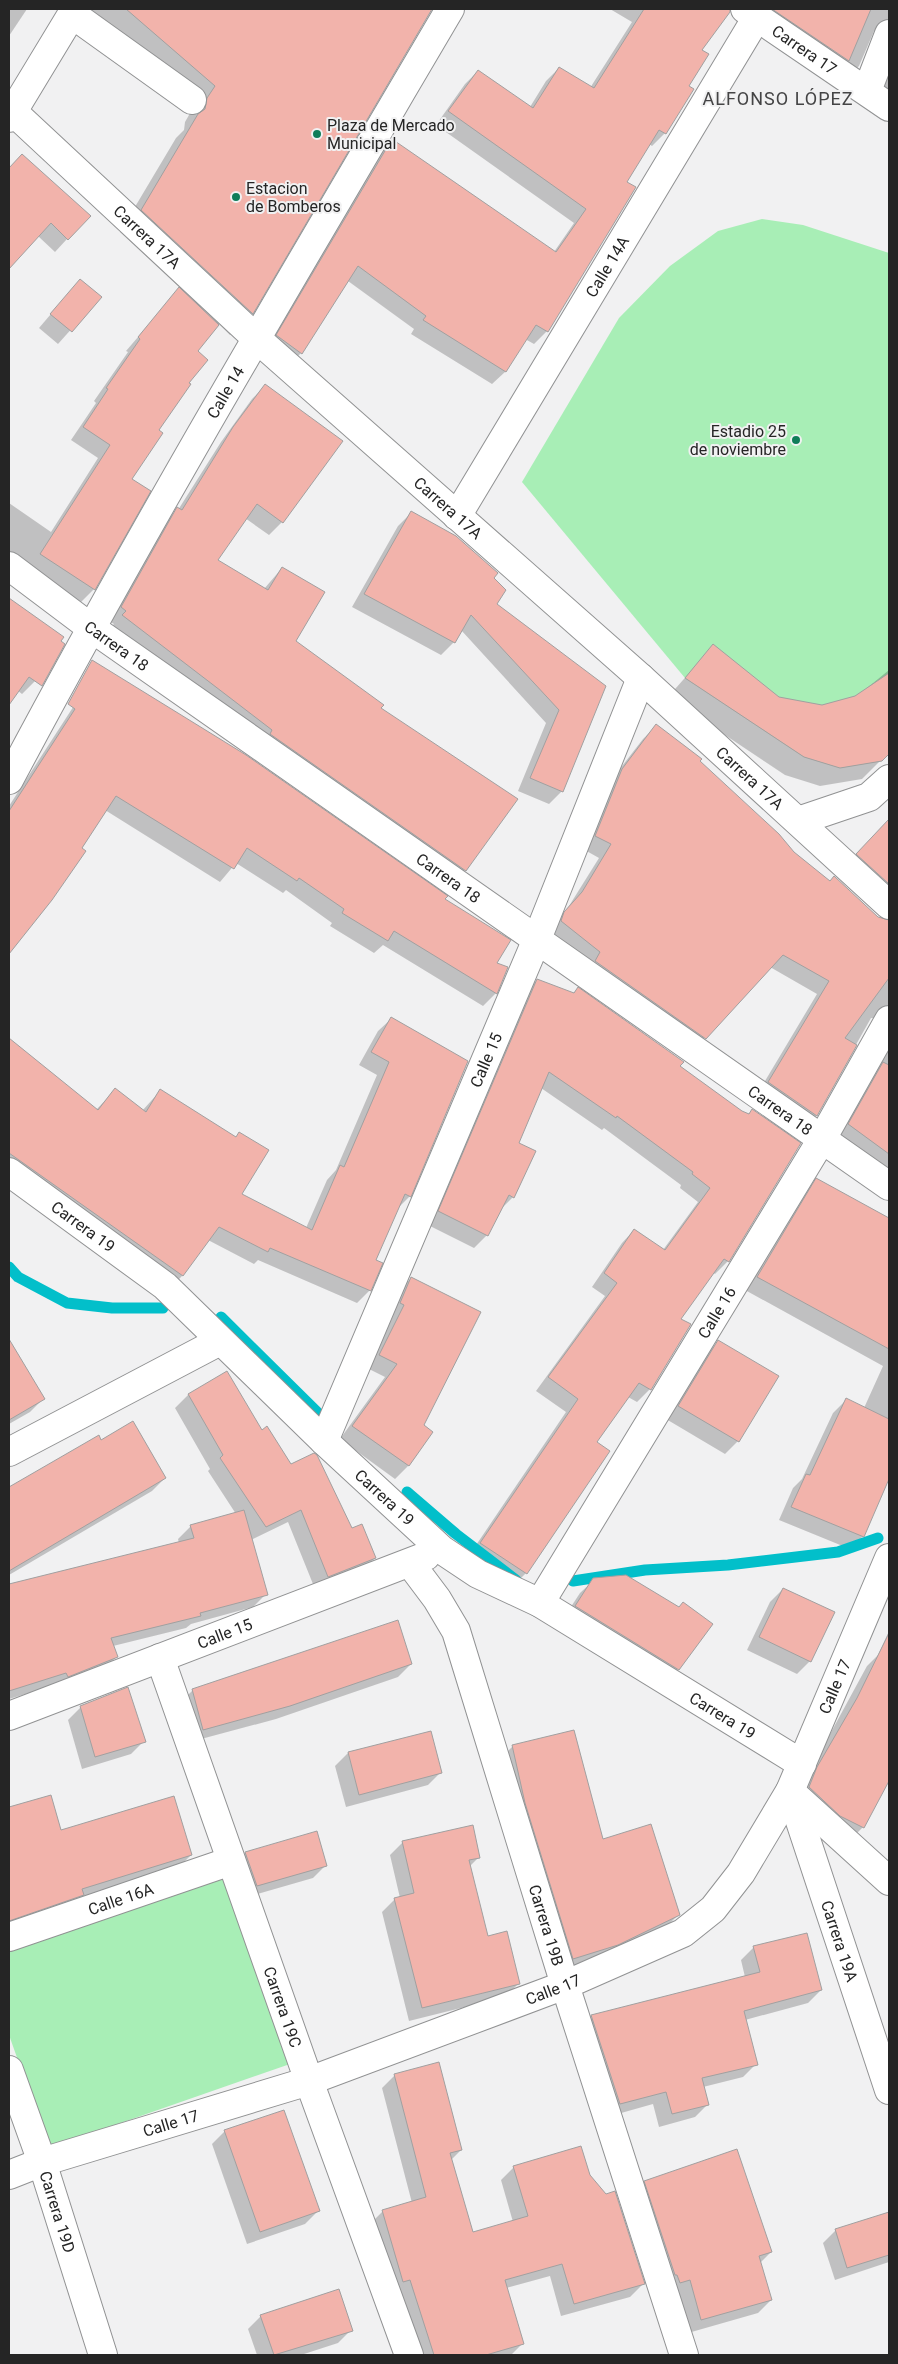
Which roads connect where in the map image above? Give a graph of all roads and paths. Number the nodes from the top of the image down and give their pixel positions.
1 (450, 9) edge
2 (73, 11) edge
3 (751, 13) edge
4 (889, 34) edge
5 (867, 91) junction
6 (192, 100) dead end
7 (889, 107) edge
8 (10, 112) edge
9 (256, 338) junction
10 (457, 516) junction
11 (9, 566) edge
12 (90, 627) junction
13 (641, 678) junction
14 (889, 779) edge
15 (9, 780) edge
16 (798, 821) junction
17 (889, 905) edge
18 (537, 940) junction
19 (889, 1020) edge
20 (822, 1139) junction
21 (9, 1172) edge
22 (889, 1186) edge
23 (220, 1341) junction
24 (324, 1441) junction
25 (9, 1452) edge
26 (442, 1550) junction
27 (889, 1558) edge
28 (410, 1562) junction
29 (540, 1602) junction
30 (160, 1658) junction
31 (9, 1716) edge
32 (802, 1764) junction
33 (790, 1791) junction
34 (231, 1861) junction
35 (889, 1881) edge
36 (9, 1937) edge
37 (565, 1985) junction
38 (9, 2070) edge
39 (888, 2078) edge
40 (309, 2081) junction
41 (42, 2162) junction
42 (9, 2175) edge
43 (103, 2355) edge
44 (409, 2355) edge
45 (684, 2355) edge

1 - 9 street, Calle 14
2 - 6 street
2 - 8 street
3 - 5 street, Carrera 17
3 - 10 street, Calle 14A
4 - 5 street
5 - 7 street, Carrera 17
8 - 9 street, Carrera 17A
9 - 10 street, Carrera 17A
9 - 12 street, Calle 14
10 - 13 street, Carrera 17A
11 - 12 street, Carrera 18
12 - 15 street, Calle 14
12 - 18 street, Carrera 18
13 - 16 street, Carrera 17A
13 - 18 street, Calle 15
14 - 16 street
16 - 17 street, Carrera 17A
18 - 20 street, Carrera 18
18 - 24 street, Calle 15
19 - 20 street, Calle 16
20 - 22 street, Carrera 18
20 - 29 street, Calle 16
21 - 23 street, Carrera 19
23 - 24 street, Carrera 19
23 - 25 street
24 - 26 street, Carrera 19
26 - 28 street, Calle 15
26 - 29 street, Carrera 19
27 - 32 street, Calle 17
28 - 30 street, Calle 15
28 - 37 street, Carrera 19B
29 - 32 street, Carrera 19
30 - 31 street, Calle 15
30 - 34 street, Carrera 19C
32 - 33 street, Calle 17
33 - 35 street
33 - 37 street, Calle 17
33 - 39 street, Carrera 19A
34 - 36 street, Calle 16A
34 - 40 street, Carrera 19C
37 - 40 street, Calle 17
37 - 45 street, Carrera 19B
38 - 41 street, Carrera 19D
40 - 41 street, Calle 17
40 - 44 street, Carrera 19C
41 - 42 street, Calle 17
41 - 43 street, Carrera 19D

